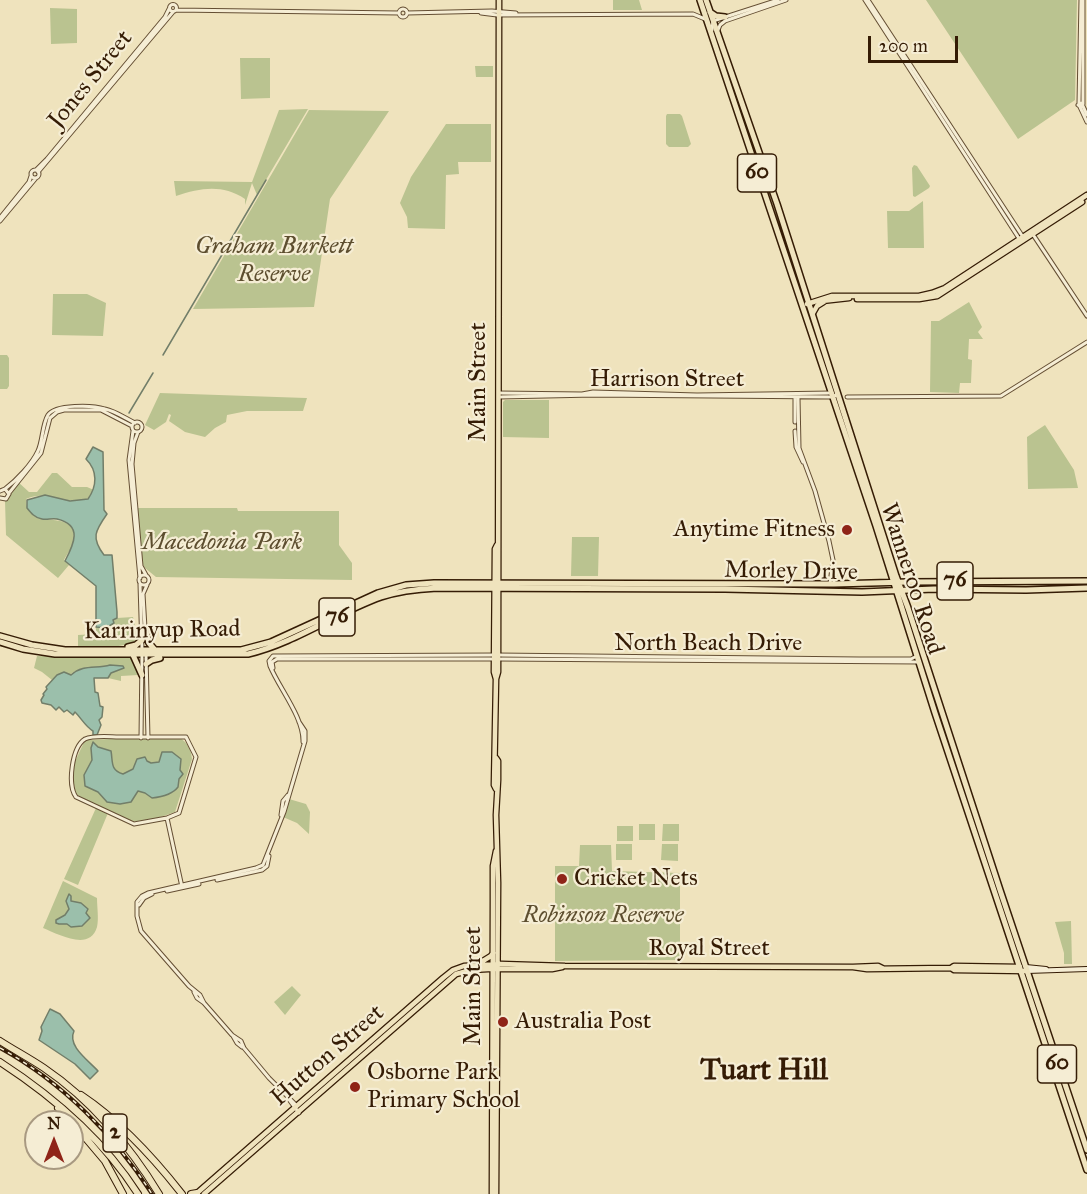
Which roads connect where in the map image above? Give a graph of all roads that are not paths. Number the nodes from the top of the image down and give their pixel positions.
1 (174, 0) edge
2 (499, 0) edge
3 (700, 0) edge
4 (706, 0) edge
5 (778, 0) edge
6 (786, 0) edge
7 (866, 0) edge
8 (1082, 0) edge
9 (173, 8) junction
10 (706, 10) junction
11 (498, 13) junction
12 (693, 14) junction
13 (725, 17) junction
14 (710, 21) junction
15 (717, 33) junction
16 (1081, 105) junction
17 (1087, 115) edge
18 (1087, 122) edge
19 (37, 171) junction
20 (31, 176) junction
21 (36, 178) junction
22 (1087, 196) edge
23 (0, 219) edge
24 (1033, 232) junction
25 (1022, 240) junction
26 (807, 293) junction
27 (820, 299) junction
28 (827, 300) junction
29 (810, 304) junction
30 (802, 306) junction
31 (813, 313) junction
32 (1087, 316) edge
33 (1087, 342) edge
34 (834, 394) junction
35 (497, 395) junction
36 (796, 396) junction
37 (847, 397) dead end
38 (135, 428) junction
39 (0, 491) edge
40 (7, 491) junction
41 (0, 498) edge
42 (146, 575) junction
43 (140, 578) junction
44 (1005, 581) junction
45 (1025, 581) junction
46 (1087, 581) edge
47 (896, 582) junction
48 (141, 584) junction
49 (832, 584) junction
50 (842, 584) junction
51 (147, 585) junction
52 (496, 585) junction
53 (1087, 588) edge
54 (1048, 589) junction
55 (1026, 590) junction
56 (899, 591) junction
57 (862, 592) junction
58 (142, 594) junction
59 (145, 628) junction
60 (0, 636) edge
61 (142, 640) junction
62 (0, 642) edge
63 (112, 650) junction
64 (155, 650) junction
65 (144, 653) junction
66 (133, 655) junction
67 (174, 656) junction
68 (496, 657) junction
69 (918, 659) junction
70 (146, 664) junction
71 (142, 675) junction
72 (142, 695) junction
73 (147, 695) junction
74 (142, 714) junction
75 (147, 714) junction
76 (141, 738) junction
77 (148, 738) junction
78 (167, 818) junction
79 (182, 886) junction
80 (495, 916) junction
81 (493, 953) junction
82 (476, 965) junction
83 (495, 966) junction
84 (1023, 969) junction
85 (1087, 969) edge
86 (0, 1041) edge
87 (0, 1062) edge
88 (61, 1081) junction
89 (38, 1088) junction
90 (60, 1110) edge
91 (298, 1110) junction
92 (84, 1136) edge
93 (1087, 1150) edge
94 (1087, 1170) edge
95 (175, 1184) junction
96 (123, 1194) edge
97 (138, 1194) edge
98 (159, 1194) edge
99 (182, 1194) edge
100 (196, 1194) edge
101 (494, 1194) edge

1 - 9 street, Jones Street
2 - 11 main road, Main Street
3 - 10 highway, Wanneroo Road / 60
4 - 10 highway, Wanneroo Road / 60
5 - 13 street
6 - 15 street
7 - 25 street
8 - 16 street
9 - 11 street
9 - 19 street, Jones Street
10 - 12 street
10 - 13 highway
10 - 14 highway, Wanneroo Road / 60
11 - 12 street
11 - 35 main road, Main Street
12 - 14 street
13 - 14 street
14 - 15 highway, Wanneroo Road / 60
14 - 30 highway, Wanneroo Road / 60
15 - 26 highway, Wanneroo Road / 60
16 - 17 street
16 - 18 street
19 - 20 street, Jones Street
19 - 21 street, Jones Street
20 - 21 street
20 - 23 street, Jones Street
21 - 23 street, Jones Street
22 - 24 main road
24 - 25 main road
24 - 32 street
25 - 27 main road
25 - 28 main road
26 - 27 main road
26 - 29 highway, Wanneroo Road / 60
27 - 29 main road
28 - 29 main road
28 - 31 main road
29 - 30 main road
29 - 31 highway, Wanneroo Road / 60
30 - 34 highway, Wanneroo Road / 60
31 - 34 highway, Wanneroo Road / 60
33 - 37 street
34 - 36 street, Harrison Street
34 - 47 highway, Wanneroo Road / 60
35 - 36 street, Harrison Street
35 - 52 main road, Main Street
36 - 49 street
38 - 40 street
38 - 42 street
38 - 43 street
39 - 40 street
40 - 41 street
42 - 43 street
42 - 51 street
43 - 48 street
44 - 45 highway, Morley Drive / 76
44 - 47 highway, Morley Drive / 76
44 - 55 highway
45 - 46 highway, Morley Drive / 76
45 - 54 highway
47 - 50 highway, Morley Drive / 76
47 - 56 highway, Wanneroo Road / 60
48 - 51 street
48 - 58 street
49 - 50 highway, Morley Drive / 76
49 - 52 highway, Morley Drive / 76
50 - 57 highway
51 - 58 street
52 - 57 highway, Morley Drive / 76
52 - 64 highway, Karrinyup Road / 76
52 - 67 highway, Karrinyup Road / 76
52 - 68 main road, Main Street
53 - 54 highway, Morley Drive / 76
54 - 55 highway, Morley Drive / 76
55 - 56 highway, Morley Drive / 76
56 - 57 highway, Morley Drive / 76
56 - 69 highway, Wanneroo Road / 60
56 - 84 highway, Wanneroo Road / 60
58 - 59 street
58 - 61 street
59 - 64 highway
59 - 65 street
60 - 63 highway, Karrinyup Road / 76
61 - 63 highway
61 - 65 street
62 - 66 highway, Karrinyup Road / 76
63 - 65 highway, Karrinyup Road / 76
64 - 65 highway, Karrinyup Road / 76
65 - 66 highway, Karrinyup Road / 76
65 - 67 highway, Karrinyup Road / 76
65 - 70 street
65 - 71 street
66 - 71 highway
67 - 70 highway
68 - 69 street, North Beach Drive
68 - 79 street, North Beach Drive
68 - 80 main road, Main Street
69 - 84 highway, Wanneroo Road / 60
70 - 73 street
71 - 72 street
72 - 73 street
72 - 74 street
73 - 75 street
74 - 75 street
74 - 76 street
75 - 77 street
76 - 77 street
76 - 78 street
77 - 78 street
78 - 79 street
79 - 91 street
80 - 81 main road, Main Street
80 - 83 main road, Main Street
81 - 82 main road
81 - 83 main road, Main Street
82 - 83 main road, Hutton Street
82 - 91 main road, Hutton Street
83 - 84 main road, Royal Street
83 - 91 main road, Hutton Street
83 - 101 main road, Main Street
84 - 85 main road, Royal Street
84 - 93 highway, Wanneroo Road / 60
84 - 94 highway, Wanneroo Road / 60
86 - 88 highway, 2
87 - 89 highway, 2
88 - 95 highway
88 - 98 highway, 2
89 - 90 highway
89 - 97 highway, 2
91 - 100 main road, Hutton Street
92 - 96 highway
95 - 99 highway
95 - 100 highway

